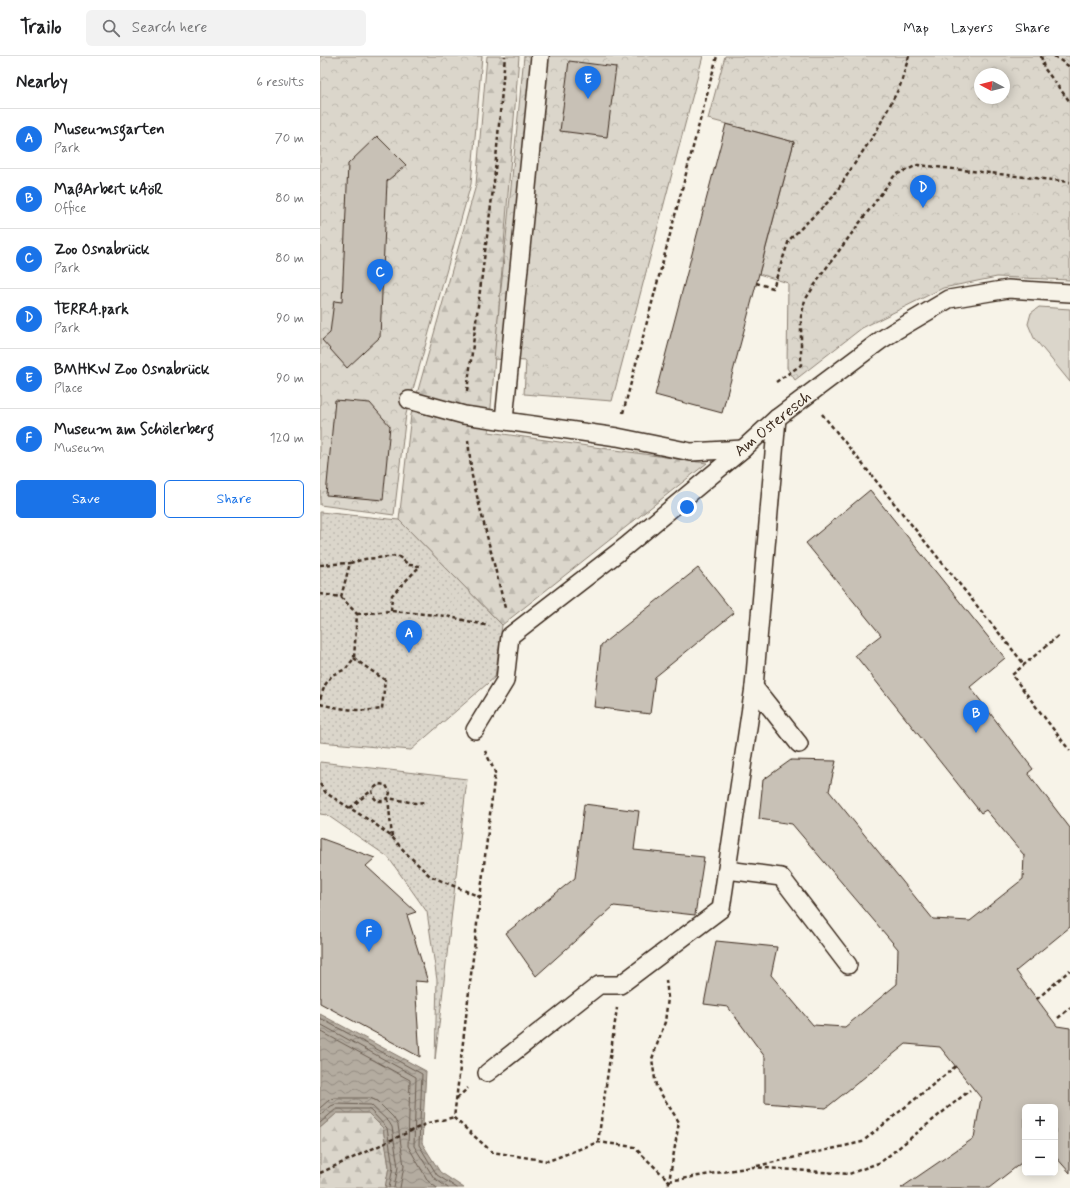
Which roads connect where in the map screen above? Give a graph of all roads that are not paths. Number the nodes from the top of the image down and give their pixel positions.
1 (540, 56) edge
2 (1070, 293) edge
3 (409, 400) dead end
4 (777, 418) junction
5 (504, 420) junction
6 (743, 449) junction
7 (754, 687) junction
8 (475, 730) road end
9 (799, 744) dead end
10 (727, 870) junction
11 (848, 965) dead end
12 (488, 1073) dead end

1 - 5 lane
2 - 4 lane, Am Osteresch
3 - 5 lane
4 - 6 lane, Am Osteresch
4 - 7 lane
5 - 6 lane
6 - 8 lane, Am Osteresch
7 - 9 lane
7 - 10 lane
10 - 11 lane
10 - 12 lane

